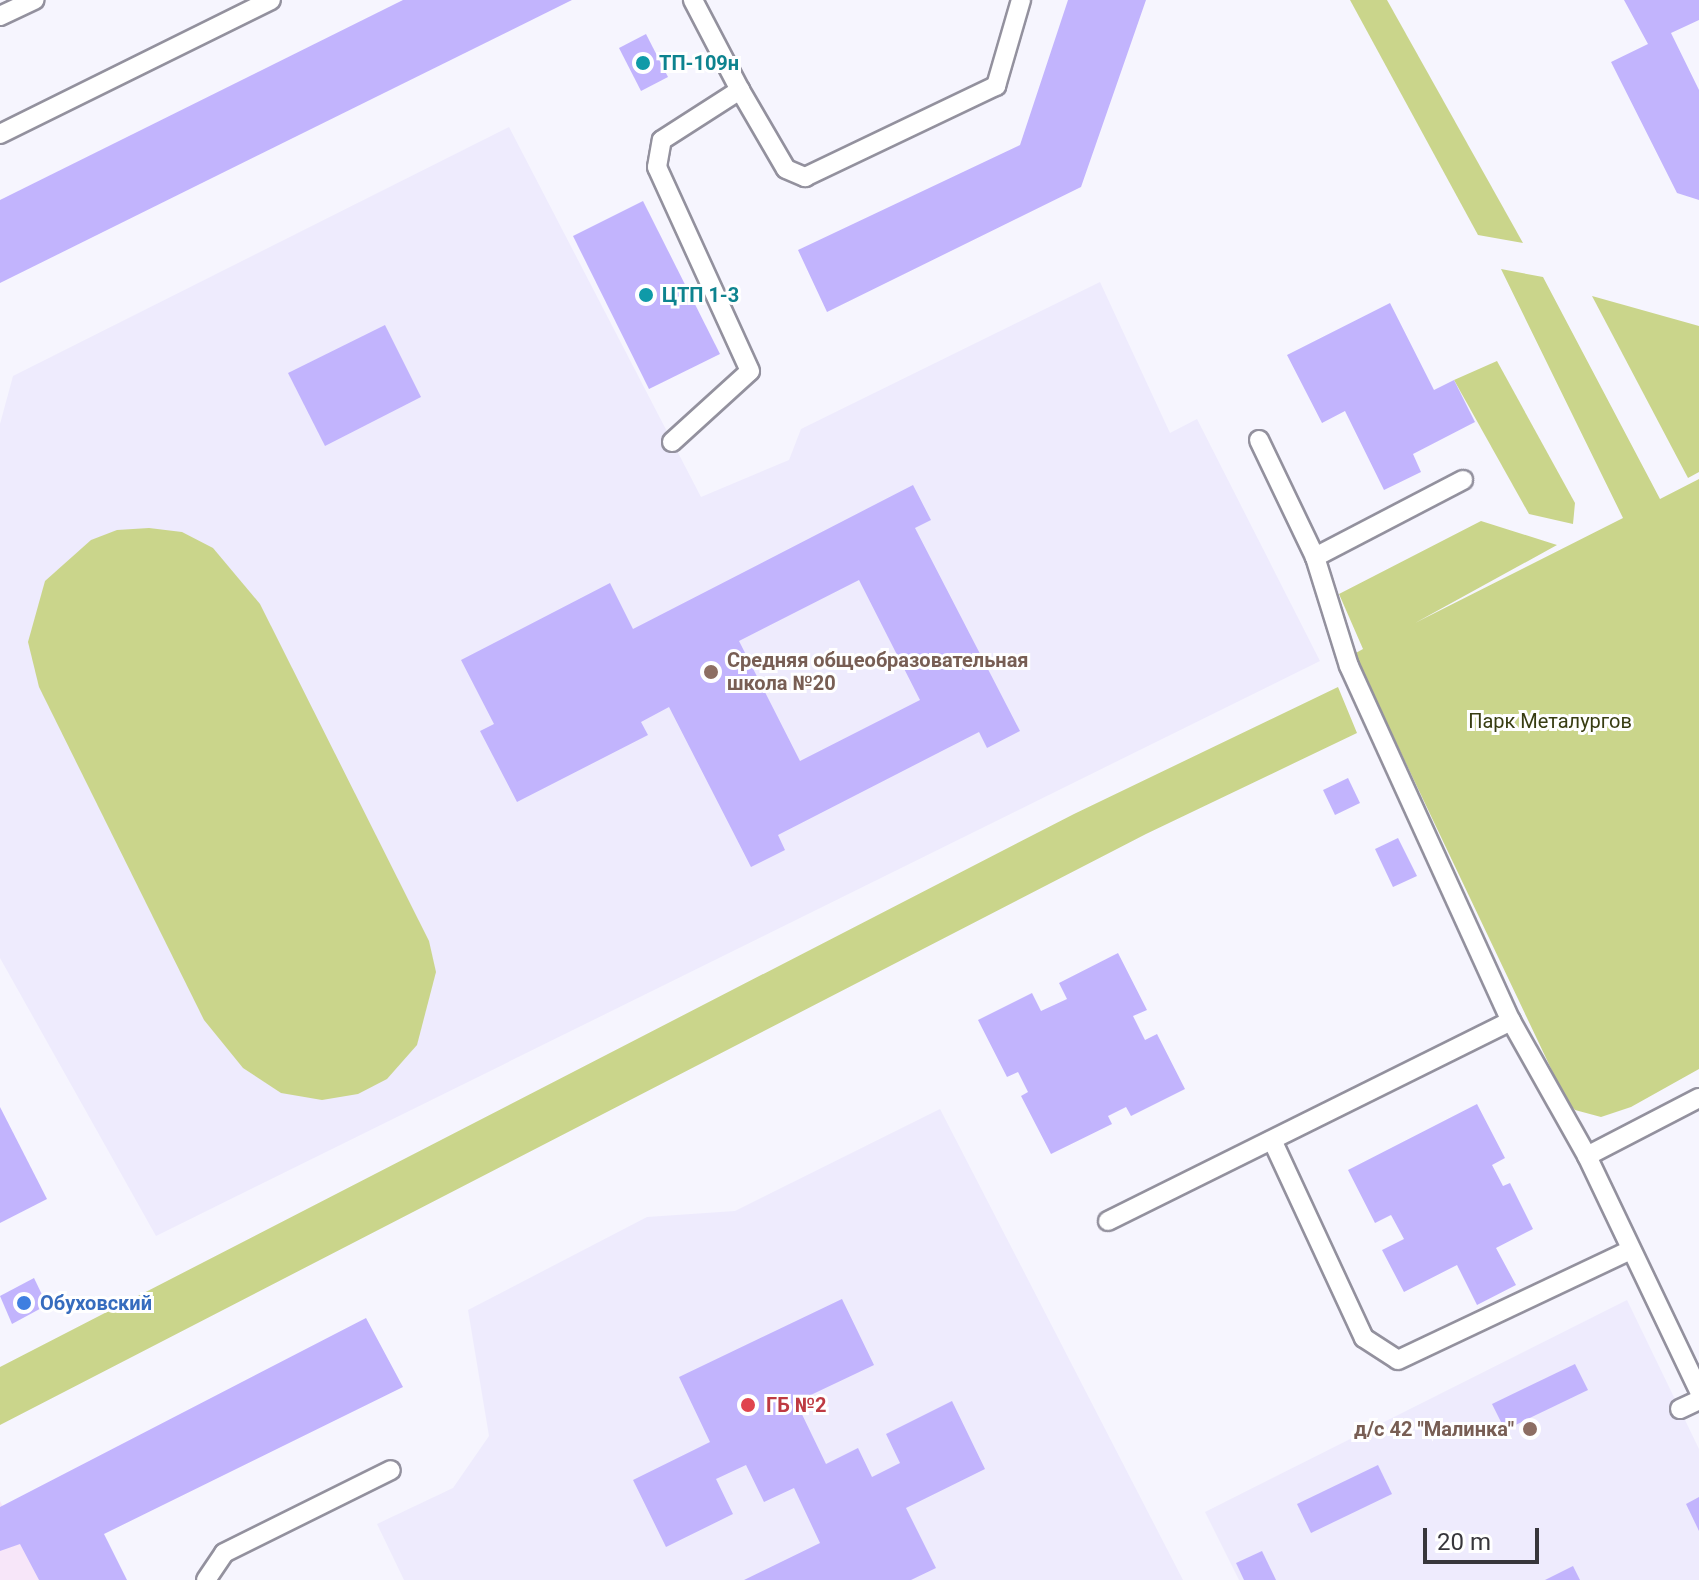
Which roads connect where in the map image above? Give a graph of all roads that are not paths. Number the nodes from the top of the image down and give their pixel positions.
1 (35, 0) edge
2 (271, 0) edge
3 (693, 0) edge
4 (1021, 0) edge
5 (0, 16) edge
6 (740, 90) junction
7 (0, 134) edge
8 (1259, 440) dead end
9 (672, 442) dead end
10 (1463, 480) dead end
11 (1315, 557) junction
12 (1511, 1021) junction
13 (1699, 1098) edge
14 (1273, 1142) junction
15 (1587, 1156) junction
16 (1108, 1221) dead end
17 (1629, 1251) junction
18 (1699, 1391) edge
19 (1699, 1400) edge
20 (1680, 1409) dead end
21 (391, 1470) dead end
22 (206, 1580) edge

1 - 5 lane
2 - 7 lane
3 - 6 lane
4 - 6 lane
6 - 9 lane
8 - 11 lane
10 - 11 lane
11 - 12 lane
12 - 14 lane
12 - 15 lane
13 - 15 lane
14 - 16 lane
14 - 17 lane
15 - 17 lane
17 - 18 lane
19 - 20 lane
21 - 22 lane

